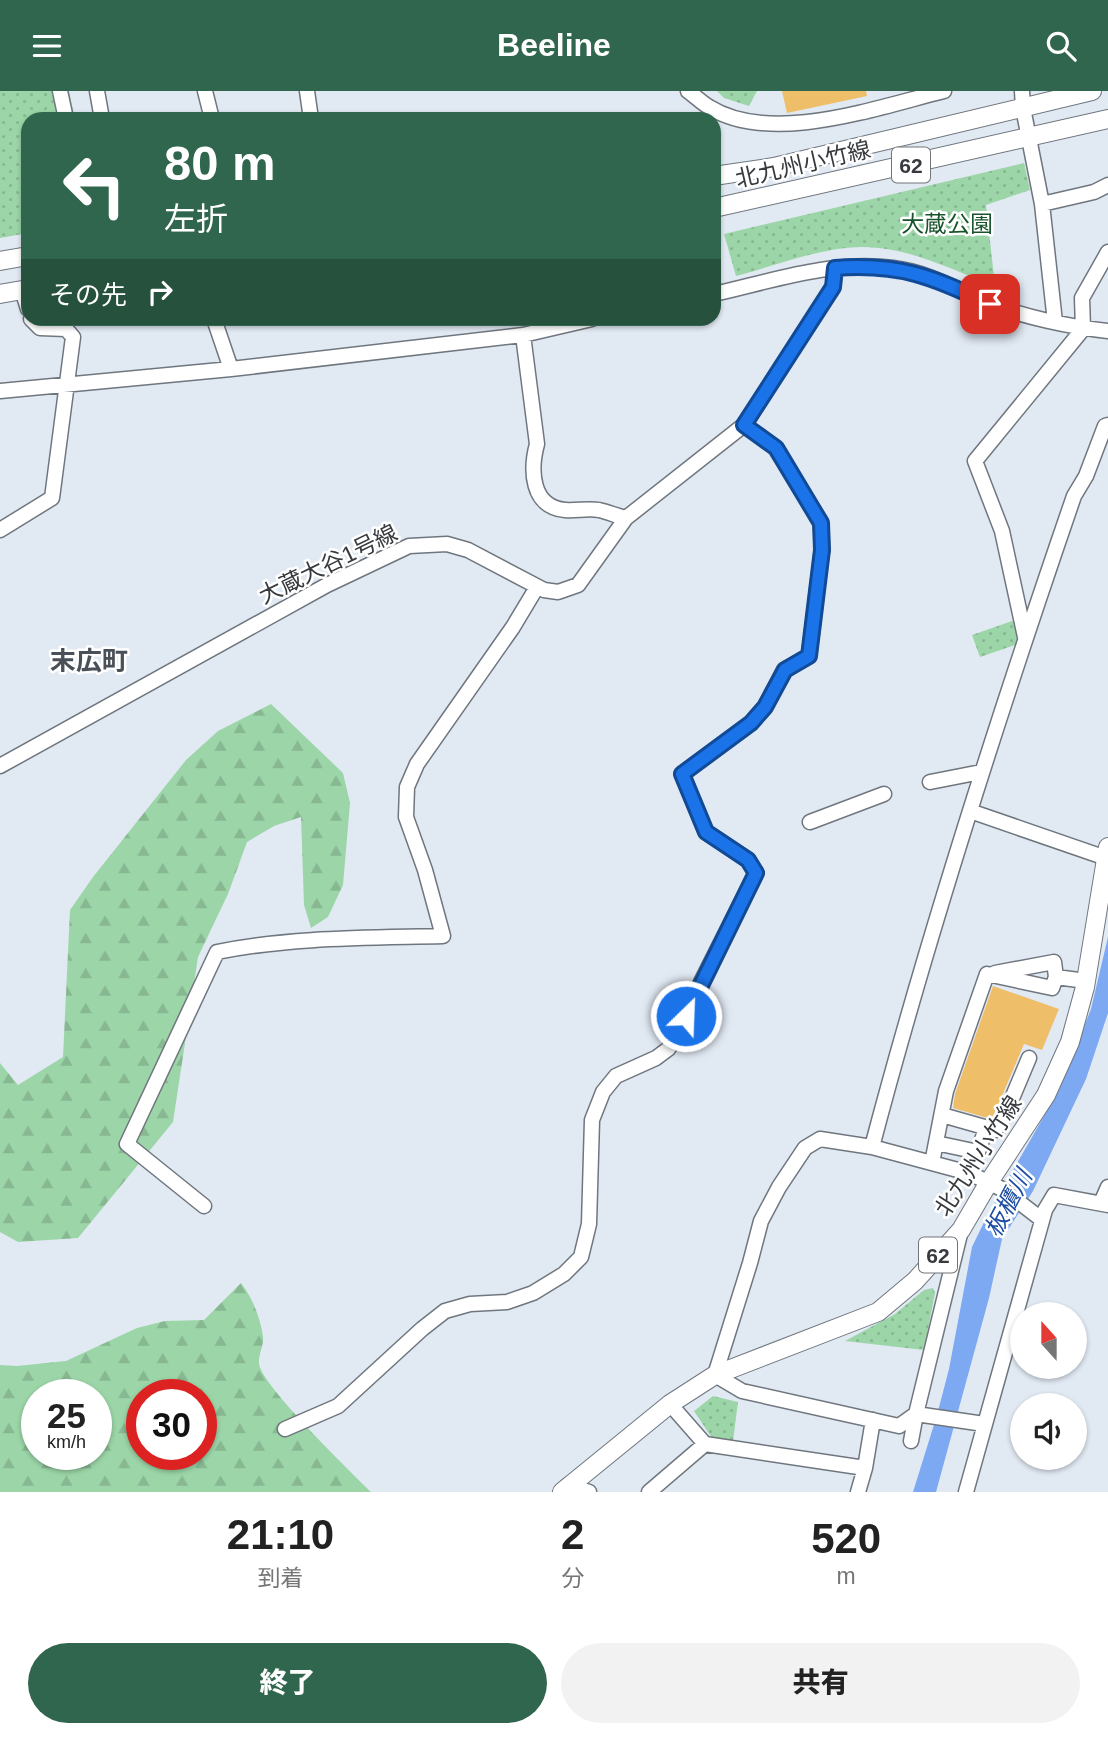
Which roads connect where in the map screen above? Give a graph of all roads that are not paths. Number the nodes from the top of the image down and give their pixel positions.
1 (60, 91) edge
2 (97, 91) edge
3 (205, 91) edge
4 (307, 91) edge
5 (688, 91) edge
6 (944, 91) edge
7 (1092, 91) edge
8 (1022, 100) edge
9 (64, 112) edge
10 (101, 112) edge
11 (210, 112) edge
12 (310, 112) edge
13 (1108, 119) edge
14 (1029, 138) junction
15 (721, 175) edge
16 (1108, 185) edge
17 (1042, 204) junction
18 (721, 206) edge
19 (1108, 252) edge
20 (21, 257) edge
21 (0, 261) edge
22 (835, 268) junction
23 (21, 290) edge
24 (721, 292) edge
25 (0, 294) edge
26 (1055, 322) junction
27 (38, 326) edge
28 (216, 326) edge
29 (562, 326) edge
30 (1083, 328) junction
31 (1108, 331) edge
32 (523, 335) junction
33 (231, 369) junction
34 (67, 383) junction
35 (0, 391) edge
36 (744, 425) junction
37 (1108, 425) edge
38 (626, 518) junction
39 (0, 530) edge
40 (537, 587) junction
41 (1025, 638) junction
42 (0, 766) edge
43 (981, 772) junction
44 (930, 782) dead end
45 (884, 795) dead end
46 (970, 811) junction
47 (810, 822) dead end
48 (1107, 853) edge
49 (1086, 981) junction
50 (1029, 1058) dead end
51 (942, 1115) junction
52 (986, 1128) junction
53 (936, 1143) junction
54 (872, 1147) junction
55 (932, 1163) junction
56 (995, 1185) junction
57 (1108, 1187) edge
58 (1105, 1204) edge
59 (204, 1206) dead end
60 (1041, 1219) junction
61 (961, 1230) junction
62 (715, 1375) junction
63 (670, 1404) junction
64 (920, 1414) junction
65 (873, 1420) junction
66 (984, 1424) junction
67 (285, 1429) dead end
68 (911, 1441) dead end
69 (705, 1444) junction
70 (865, 1468) junction
71 (565, 1488) edge
72 (589, 1492) edge
73 (649, 1492) edge
74 (858, 1492) edge
75 (965, 1492) edge

1 - 9 street
2 - 10 street
3 - 11 street
4 - 12 street
5 - 6 street
7 - 8 main road, 北九州小竹線 / 62
8 - 14 street
8 - 15 main road, 北九州小竹線 / 62
13 - 14 main road, 北九州小竹線 / 62
14 - 17 street
14 - 18 main road, 北九州小竹線 / 62
16 - 17 street
17 - 26 street
19 - 30 street
20 - 21 main road
22 - 24 street
22 - 26 street
22 - 36 street, 大蔵大谷1号線
23 - 25 main road
26 - 30 street
27 - 34 street
28 - 33 street
29 - 32 street
30 - 31 street
30 - 41 street
32 - 33 street
32 - 38 street
33 - 34 street
34 - 35 street
34 - 39 street
36 - 38 street, 大蔵大谷1号線
36 - 67 street
37 - 41 street
38 - 40 street, 大蔵大谷1号線
40 - 42 street, 大蔵大谷1号線
40 - 59 street
41 - 43 street
43 - 44 street
43 - 46 street
45 - 47 street
46 - 48 street
46 - 54 street
48 - 49 main road, 北九州小竹線 / 62
49 - 51 street
49 - 56 main road, 北九州小竹線 / 62
50 - 52 street
51 - 52 street
51 - 53 street
52 - 53 street
53 - 55 street
54 - 55 street
54 - 62 street
55 - 56 street
56 - 60 street
56 - 61 main road, 北九州小竹線 / 62
57 - 58 street
58 - 60 street
60 - 66 street
61 - 62 main road, 北九州小竹線 / 62
61 - 64 street
62 - 63 main road, 北九州小竹線 / 62
62 - 65 street
63 - 69 street
63 - 71 main road, 北九州小竹線 / 62
64 - 65 street
64 - 66 street
64 - 68 street
65 - 70 street
66 - 75 street
69 - 70 street
69 - 73 street
70 - 74 street
71 - 72 street

